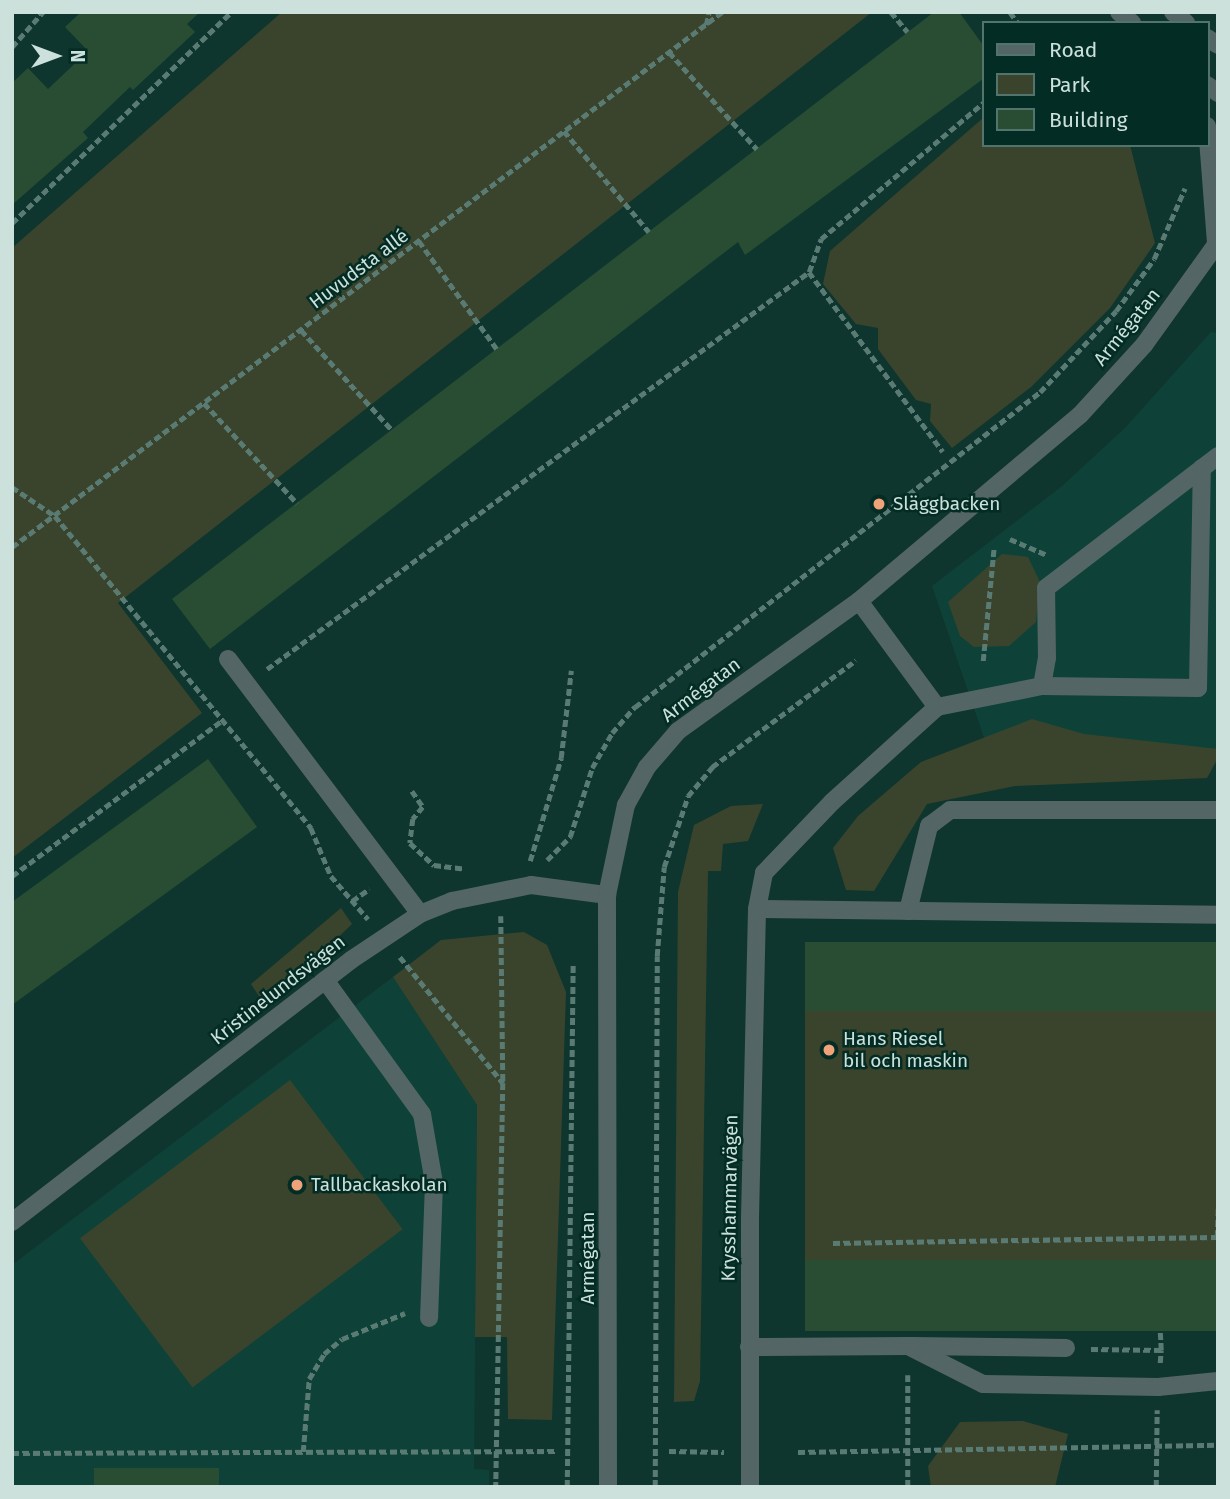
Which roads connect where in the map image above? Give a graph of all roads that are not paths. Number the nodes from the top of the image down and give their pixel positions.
1 (1209, 147) edge
2 (1217, 243) edge
3 (1218, 456) edge
4 (1202, 468) junction
5 (859, 601) junction
6 (228, 659) dead end
7 (1042, 686) junction
8 (937, 707) junction
9 (1218, 810) edge
10 (607, 895) junction
11 (757, 909) junction
12 (908, 911) junction
13 (420, 914) junction
14 (1218, 915) edge
15 (325, 980) junction
16 (12, 1222) edge
17 (430, 1312) road end
18 (908, 1346) junction
19 (749, 1347) junction
20 (1066, 1348) dead end
21 (1218, 1381) edge
22 (608, 1487) edge
23 (750, 1487) edge

1 - 2 street
2 - 5 street, Armégatan
3 - 4 street
4 - 7 street
4 - 7 street
5 - 8 street
5 - 10 street, Armégatan
6 - 13 street
7 - 8 street
8 - 11 street, Krysshammarvägen
9 - 12 street
10 - 13 street, Kristinelundsvägen
10 - 22 street, Armégatan
11 - 12 street
11 - 19 street, Krysshammarvägen
12 - 14 street
13 - 15 street, Kristinelundsvägen
15 - 16 street, Kristinelundsvägen
15 - 17 street
18 - 19 street
18 - 20 street
18 - 21 street
19 - 23 street, Krysshammarvägen

